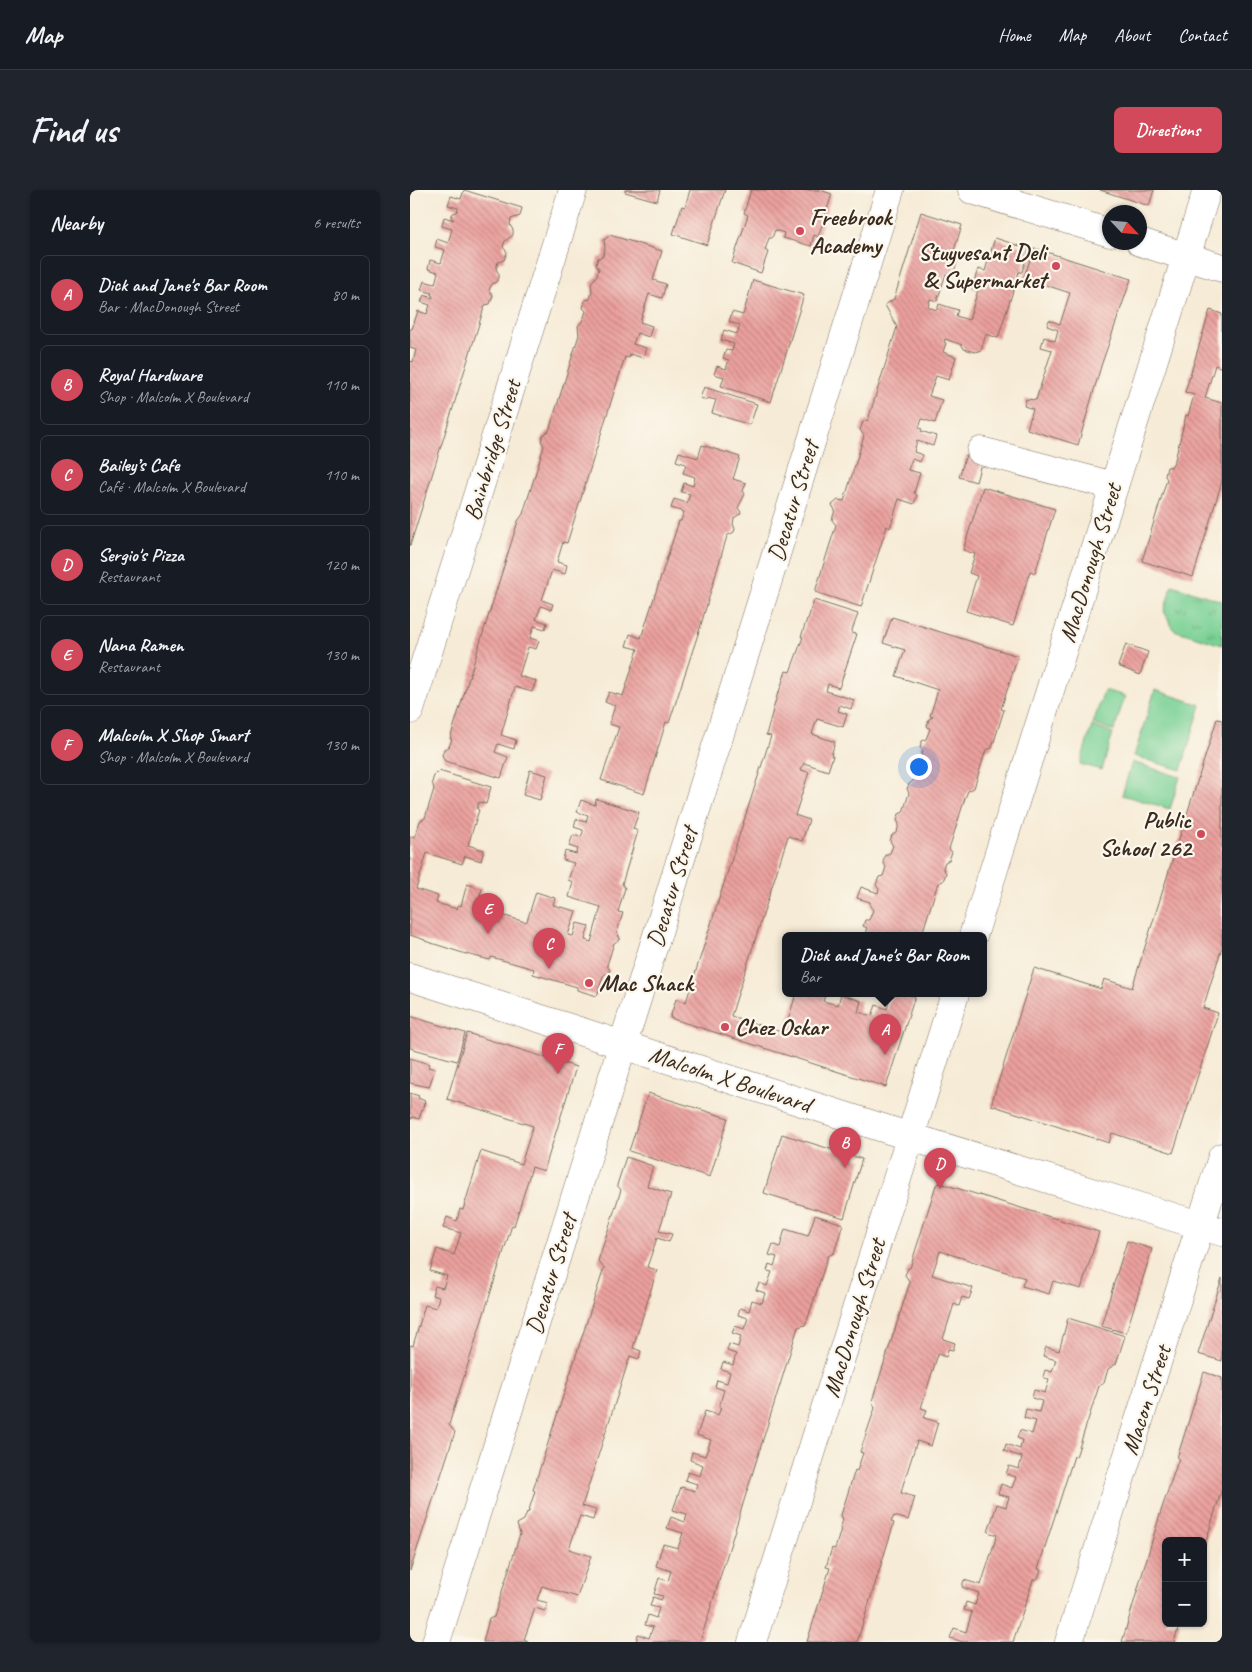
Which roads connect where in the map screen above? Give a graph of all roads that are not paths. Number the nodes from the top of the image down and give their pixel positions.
1 (573, 190) edge
2 (890, 190) edge
3 (972, 190) edge
4 (1207, 190) edge
5 (1102, 231) edge
6 (1147, 244) edge
7 (1186, 257) junction
8 (1222, 268) edge
9 (982, 451) dead end
10 (1114, 486) junction
11 (410, 710) edge
12 (974, 932) edge
13 (410, 977) edge
14 (954, 997) edge
15 (622, 1045) junction
16 (911, 1137) junction
17 (1222, 1157) edge
18 (1211, 1229) edge
19 (436, 1642) edge
20 (752, 1642) edge
21 (1069, 1642) edge

1 - 11 street, Bainbridge Street
2 - 15 street, Decatur Street
3 - 5 street
4 - 7 street, MacDonough Street
6 - 7 street
7 - 8 street
7 - 10 street, MacDonough Street
9 - 10 street
10 - 12 street, MacDonough Street
13 - 15 street, Malcolm X Boulevard
14 - 16 street, MacDonough Street
15 - 16 street, Malcolm X Boulevard
15 - 19 street, Decatur Street
16 - 18 street, Malcolm X Boulevard
16 - 20 street, MacDonough Street
17 - 18 street, Macon Street
18 - 21 street, Macon Street

